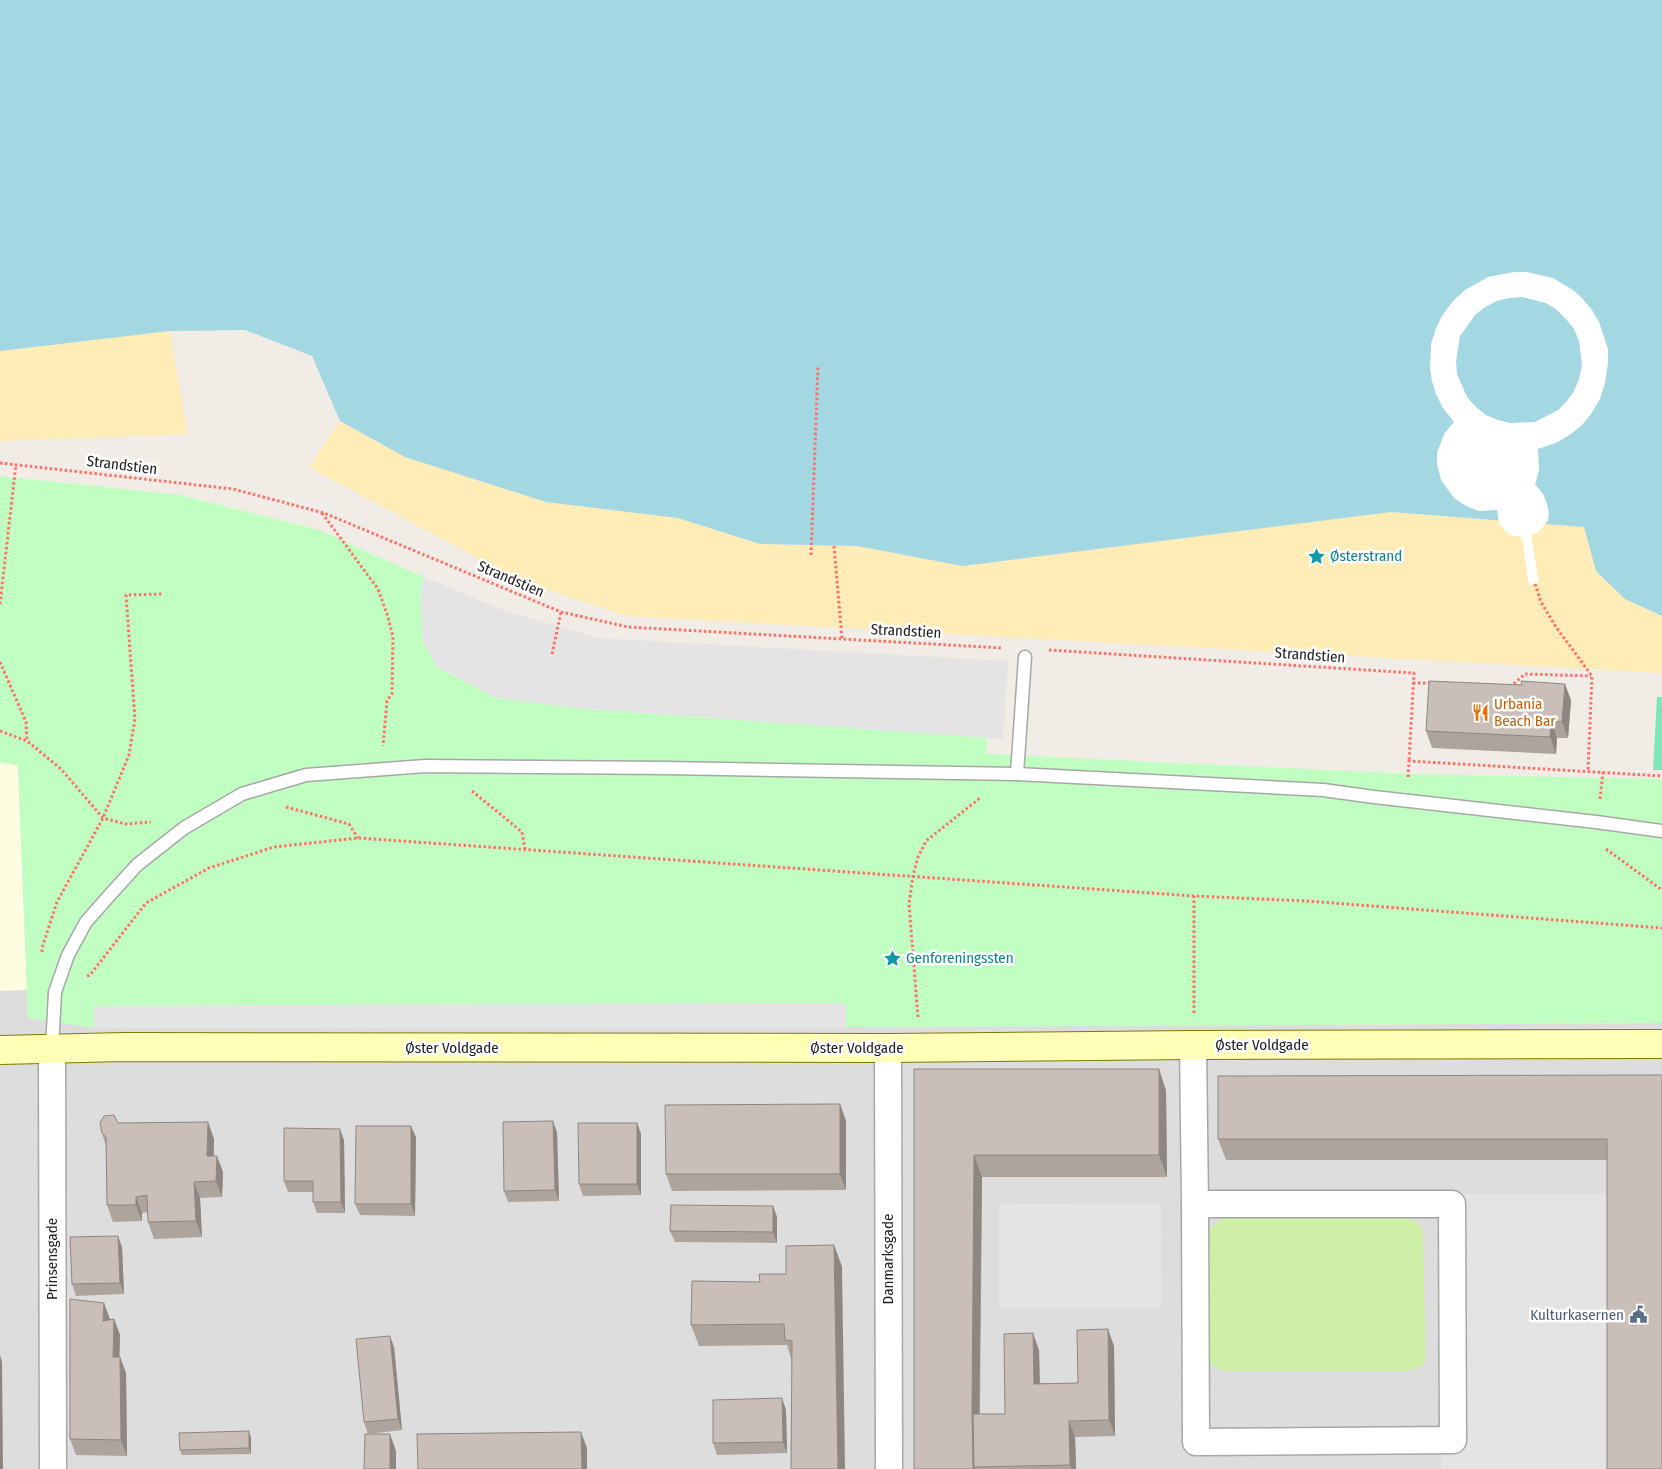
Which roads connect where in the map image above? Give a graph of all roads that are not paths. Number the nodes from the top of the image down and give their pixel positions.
1 (1026, 653) road end
2 (1017, 774) junction
3 (1662, 831) edge
4 (1662, 1044) edge
5 (1194, 1045) junction
6 (888, 1048) junction
7 (52, 1049) junction
8 (0, 1050) edge
9 (1194, 1204) junction
10 (53, 1469) edge
11 (889, 1469) edge

1 - 2 lane
2 - 3 lane
2 - 7 lane
4 - 5 street, Øster Voldgade
5 - 6 street, Øster Voldgade
5 - 9 street
6 - 7 street, Øster Voldgade
6 - 11 street, Danmarksgade
7 - 8 street, Øster Voldgade
7 - 10 street, Prinsensgade
9 - 9 street

